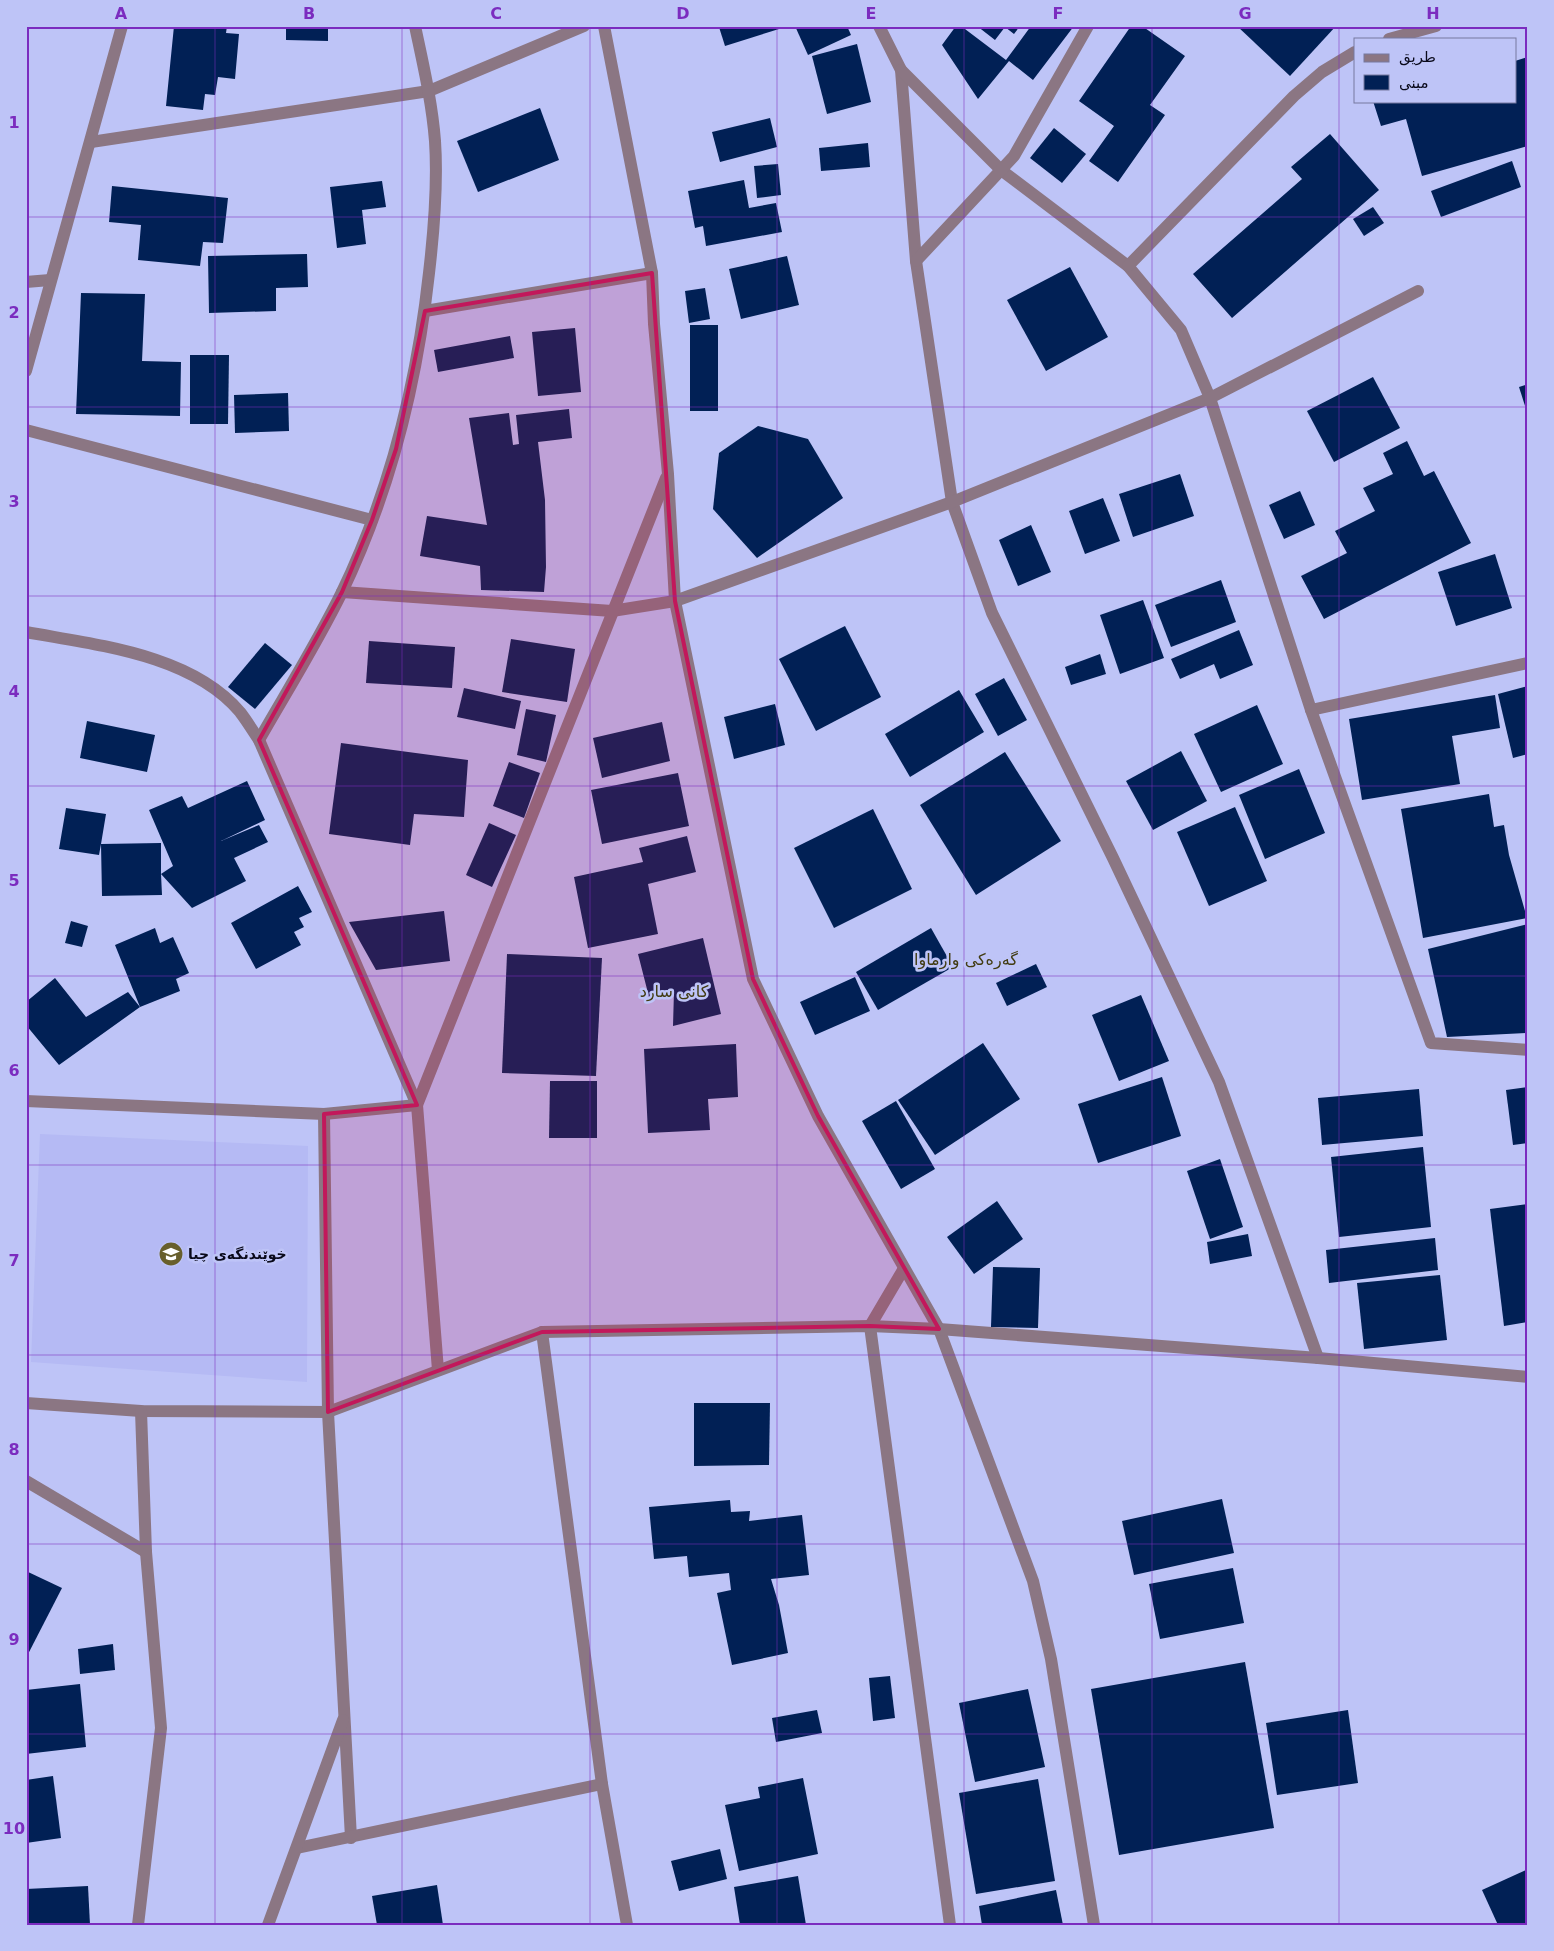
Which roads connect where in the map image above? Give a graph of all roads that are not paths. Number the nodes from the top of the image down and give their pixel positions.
1 (122, 26) edge
2 (415, 26) edge
3 (584, 26) edge
4 (604, 26) edge
5 (879, 26) edge
6 (1088, 26) edge
7 (1436, 26) edge
8 (1393, 38) edge
9 (1354, 53) edge
10 (901, 70) junction
11 (429, 91) junction
12 (90, 142) junction
13 (1001, 170) junction
14 (916, 261) junction
15 (1128, 266) junction
16 (652, 273) junction
17 (50, 280) junction
18 (26, 282) edge
19 (1418, 291) dead end
20 (425, 312) junction
21 (26, 371) edge
22 (1210, 398) junction
23 (26, 430) edge
24 (668, 474) junction
25 (952, 502) junction
26 (372, 520) junction
27 (342, 592) junction
28 (675, 601) junction
29 (612, 610) junction
30 (26, 632) edge
31 (1528, 663) edge
32 (1311, 710) junction
33 (259, 740) junction
34 (1528, 1050) edge
35 (26, 1101) edge
36 (417, 1105) junction
37 (324, 1114) junction
38 (903, 1270) junction
39 (870, 1326) junction
40 (939, 1329) junction
41 (542, 1332) junction
42 (1318, 1358) junction
43 (438, 1370) junction
44 (1528, 1377) edge
45 (26, 1403) edge
46 (141, 1411) junction
47 (328, 1412) junction
48 (26, 1481) edge
49 (146, 1552) junction
50 (346, 1713) junction
51 (602, 1784) junction
52 (351, 1838) junction
53 (297, 1848) junction
54 (138, 1925) edge
55 (268, 1925) edge
56 (628, 1925) edge
57 (950, 1925) edge
58 (1094, 1925) edge

1 - 12 street
2 - 11 street
3 - 11 street
4 - 16 street
5 - 10 street
6 - 13 street
7 - 8 street
9 - 15 street
10 - 13 street
10 - 14 street
11 - 12 street
11 - 20 street
12 - 17 street
13 - 14 street
13 - 15 street
14 - 25 street
15 - 22 street
16 - 20 street
16 - 24 street
17 - 18 street
17 - 21 street
19 - 22 street
20 - 26 street
22 - 25 street
22 - 32 street
23 - 26 street
24 - 28 street
24 - 29 street
25 - 28 street
25 - 42 street
26 - 27 street
27 - 29 street
27 - 33 street
28 - 29 street
28 - 38 street
29 - 36 street
30 - 33 street
31 - 32 street
32 - 34 street
33 - 36 street
35 - 37 street
36 - 37 street
36 - 43 street
37 - 47 street
38 - 39 street
38 - 40 street
39 - 40 street
39 - 41 street
39 - 57 street
40 - 42 street
40 - 58 street
41 - 43 street
41 - 51 street
42 - 44 street
43 - 47 street
45 - 46 street
46 - 47 street
46 - 49 street
47 - 50 street
48 - 49 street
49 - 54 street
50 - 52 street
50 - 53 street
51 - 52 street
51 - 56 street
52 - 53 street
53 - 55 street

